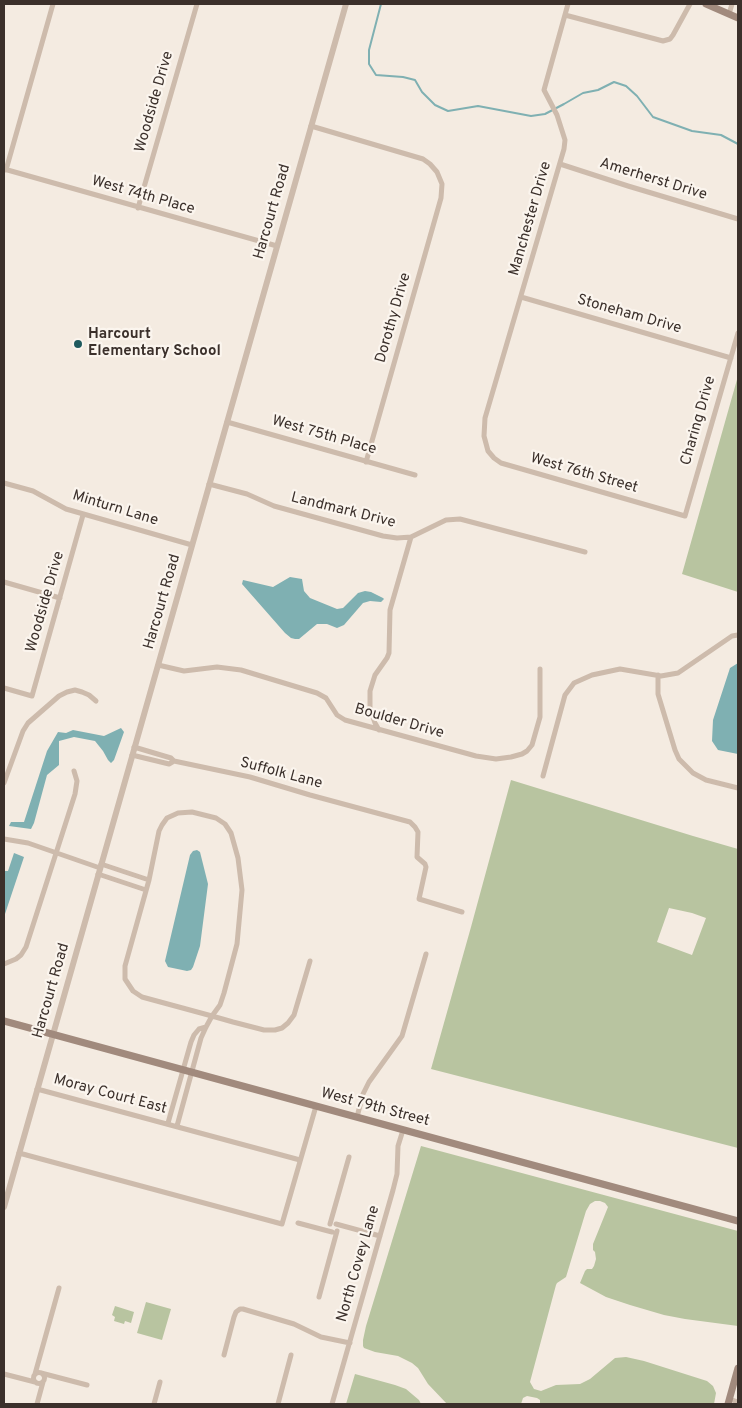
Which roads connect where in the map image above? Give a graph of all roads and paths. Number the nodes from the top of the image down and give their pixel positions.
1 (53, 4) edge
2 (196, 4) edge
3 (346, 4) edge
4 (568, 4) edge
5 (690, 4) edge
6 (706, 4) edge
7 (732, 4) edge
8 (729, 14) junction
9 (564, 15) junction
10 (738, 16) edge
11 (311, 126) junction
12 (560, 164) junction
13 (5, 169) edge
14 (138, 208) junction
15 (738, 219) edge
16 (277, 246) junction
17 (521, 297) junction
18 (738, 333) edge
19 (731, 358) junction
20 (227, 422) junction
21 (485, 445) joint
22 (366, 462) junction
23 (415, 475) dead end
24 (4, 483) edge
25 (209, 484) junction
26 (83, 514) junction
27 (684, 516) joint
28 (411, 537) junction
29 (192, 545) junction
30 (585, 552) dead end
31 (4, 582) edge
32 (60, 598) junction
33 (738, 635) edge
34 (158, 665) junction
35 (540, 669) dead end
36 (658, 675) junction
37 (4, 688) edge
38 (96, 701) dead end
39 (379, 730) junction
40 (134, 747) junction
41 (132, 755) junction
42 (174, 761) junction
43 (6, 770) edge
44 (74, 771) dead end
45 (543, 776) dead end
46 (4, 783) edge
47 (738, 788) edge
48 (4, 839) edge
49 (56, 852) junction
50 (100, 868) junction
51 (148, 880) junction
52 (146, 890) junction
53 (462, 912) dead end
54 (426, 954) dead end
55 (310, 961) dead end
56 (4, 964) edge
57 (212, 1016) junction
58 (4, 1021) edge
59 (206, 1027) junction
60 (53, 1035) junction
61 (183, 1070) junction
62 (192, 1072) junction
63 (38, 1089) junction
64 (316, 1106) junction
65 (357, 1117) junction
66 (168, 1123) junction
67 (177, 1126) junction
68 (403, 1130) junction
69 (19, 1152) junction
70 (349, 1157) dead end
71 (300, 1160) junction
72 (4, 1206) edge
73 (738, 1220) edge
74 (298, 1223) dead end
75 (333, 1224) junction
76 (335, 1232) junction
77 (380, 1236) junction
78 (59, 1288) dead end
79 (319, 1297) dead end
80 (350, 1343) junction
81 (224, 1355) dead end
82 (291, 1355) dead end
83 (738, 1368) edge
84 (41, 1373) junction
85 (4, 1374) edge
86 (35, 1374) junction
87 (36, 1382) junction
88 (43, 1382) junction
89 (160, 1382) dead end
90 (87, 1385) dead end
91 (735, 1391) edge
92 (729, 1402) edge
93 (738, 1402) edge
94 (37, 1404) edge
95 (154, 1404) edge
96 (278, 1404) edge
97 (332, 1404) edge

1 - 13 street
2 - 14 street, Woodside Drive
3 - 11 street, Harcourt Road
4 - 9 street, Manchester Drive
5 - 9 street
6 - 8 main road
7 - 8 street
8 - 10 main road
9 - 12 street, Manchester Drive
11 - 16 street, Harcourt Road
11 - 22 street, Dorothy Drive
12 - 15 street, Amerherst Drive
12 - 17 street, Manchester Drive
13 - 14 street, West 74th Place
14 - 16 street, West 74th Place
16 - 20 street, Harcourt Road
17 - 19 street, Stoneham Drive
17 - 21 street, Manchester Drive
18 - 19 street, Charing Drive
19 - 27 street, Charing Drive
20 - 22 street, West 75th Place
20 - 25 street, Harcourt Road
21 - 27 street, West 76th Street
22 - 23 street, West 75th Place
24 - 26 street, Minturn Lane
25 - 28 street, Landmark Drive
25 - 29 street, Harcourt Road
26 - 29 street, Minturn Lane
26 - 32 street, Woodside Drive
28 - 30 street, Landmark Drive
28 - 39 street
29 - 34 street, Harcourt Road
31 - 32 street
32 - 37 street, Woodside Drive
33 - 36 street
34 - 39 street, Boulder Drive
34 - 40 street, Harcourt Road
35 - 39 street, Boulder Drive
36 - 45 street
36 - 47 street
38 - 43 street
40 - 41 street, Harcourt Road
40 - 42 street
41 - 42 street, Suffolk Lane
41 - 50 street, Harcourt Road
42 - 53 street, Suffolk Lane
43 - 46 street
44 - 49 street
48 - 49 street
49 - 50 street
49 - 56 street
50 - 51 street
50 - 52 street
50 - 60 street, Harcourt Road
51 - 52 street
51 - 57 street
52 - 57 street
54 - 65 street
55 - 57 street
57 - 59 street
58 - 60 main road, West 79th Street
59 - 61 street
59 - 62 street
60 - 61 main road, West 79th Street
60 - 63 street, Harcourt Road
61 - 62 main road, West 79th Street
61 - 66 street
62 - 64 main road, West 79th Street
62 - 67 street
63 - 66 street, Moray Court East
63 - 69 street, Harcourt Road
64 - 65 main road, West 79th Street
64 - 71 street
65 - 68 main road, West 79th Street
66 - 67 street, Moray Court East
67 - 71 street, Moray Court East
68 - 73 main road, West 79th Street
68 - 77 street, North Covey Lane
69 - 71 street
69 - 72 street, Harcourt Road
70 - 75 street
74 - 76 street
75 - 76 street
75 - 76 street
75 - 77 street
76 - 79 street
77 - 80 street, North Covey Lane
78 - 86 street
80 - 81 street
80 - 97 street, North Covey Lane
82 - 96 street
83 - 91 main road
84 - 86 street
84 - 88 street
84 - 90 street
85 - 87 street
86 - 87 street
87 - 88 street
88 - 94 street
89 - 95 street
91 - 92 main road
92 - 93 street

